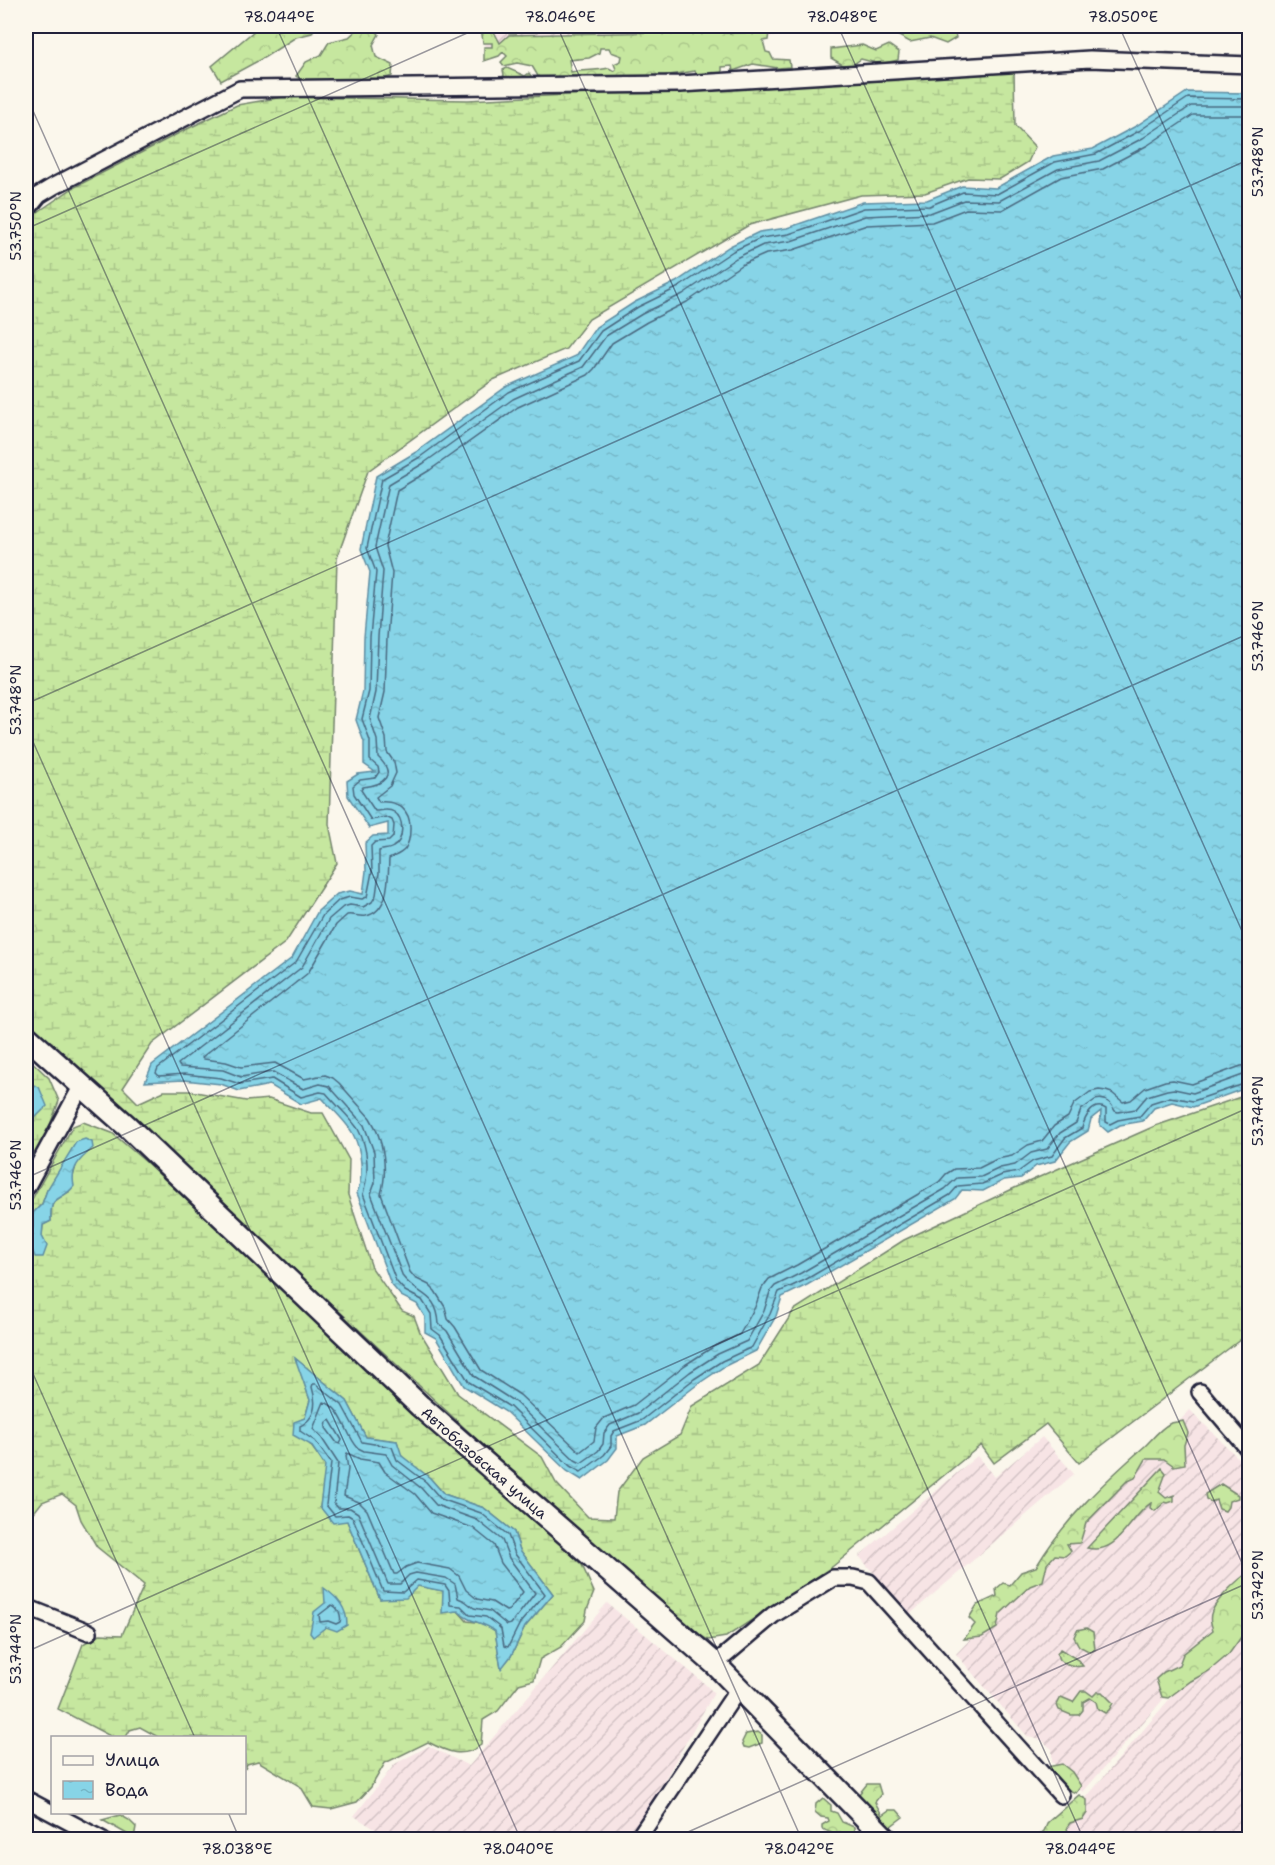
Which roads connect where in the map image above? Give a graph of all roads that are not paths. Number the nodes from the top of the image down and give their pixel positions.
1 (1250, 65) edge
2 (26, 211) edge
3 (26, 1036) edge
4 (81, 1087) junction
5 (26, 1188) edge
6 (1200, 1392) dead end
7 (1250, 1450) edge
8 (26, 1606) edge
9 (89, 1632) dead end
10 (715, 1664) junction
11 (740, 1688) junction
12 (1062, 1795) dead end
13 (26, 1799) edge
14 (51, 1812) edge
15 (55, 1814) edge
16 (884, 1838) edge
17 (103, 1839) edge
18 (637, 1839) edge

1 - 2 street
3 - 4 street, Автобазовская улица
4 - 5 street
4 - 10 street, Автобазовская улица
6 - 7 street
8 - 9 street
10 - 11 street, Автобазовская улица
10 - 12 street
11 - 16 street, Автобазовская улица
11 - 18 street
13 - 14 street
15 - 17 street

